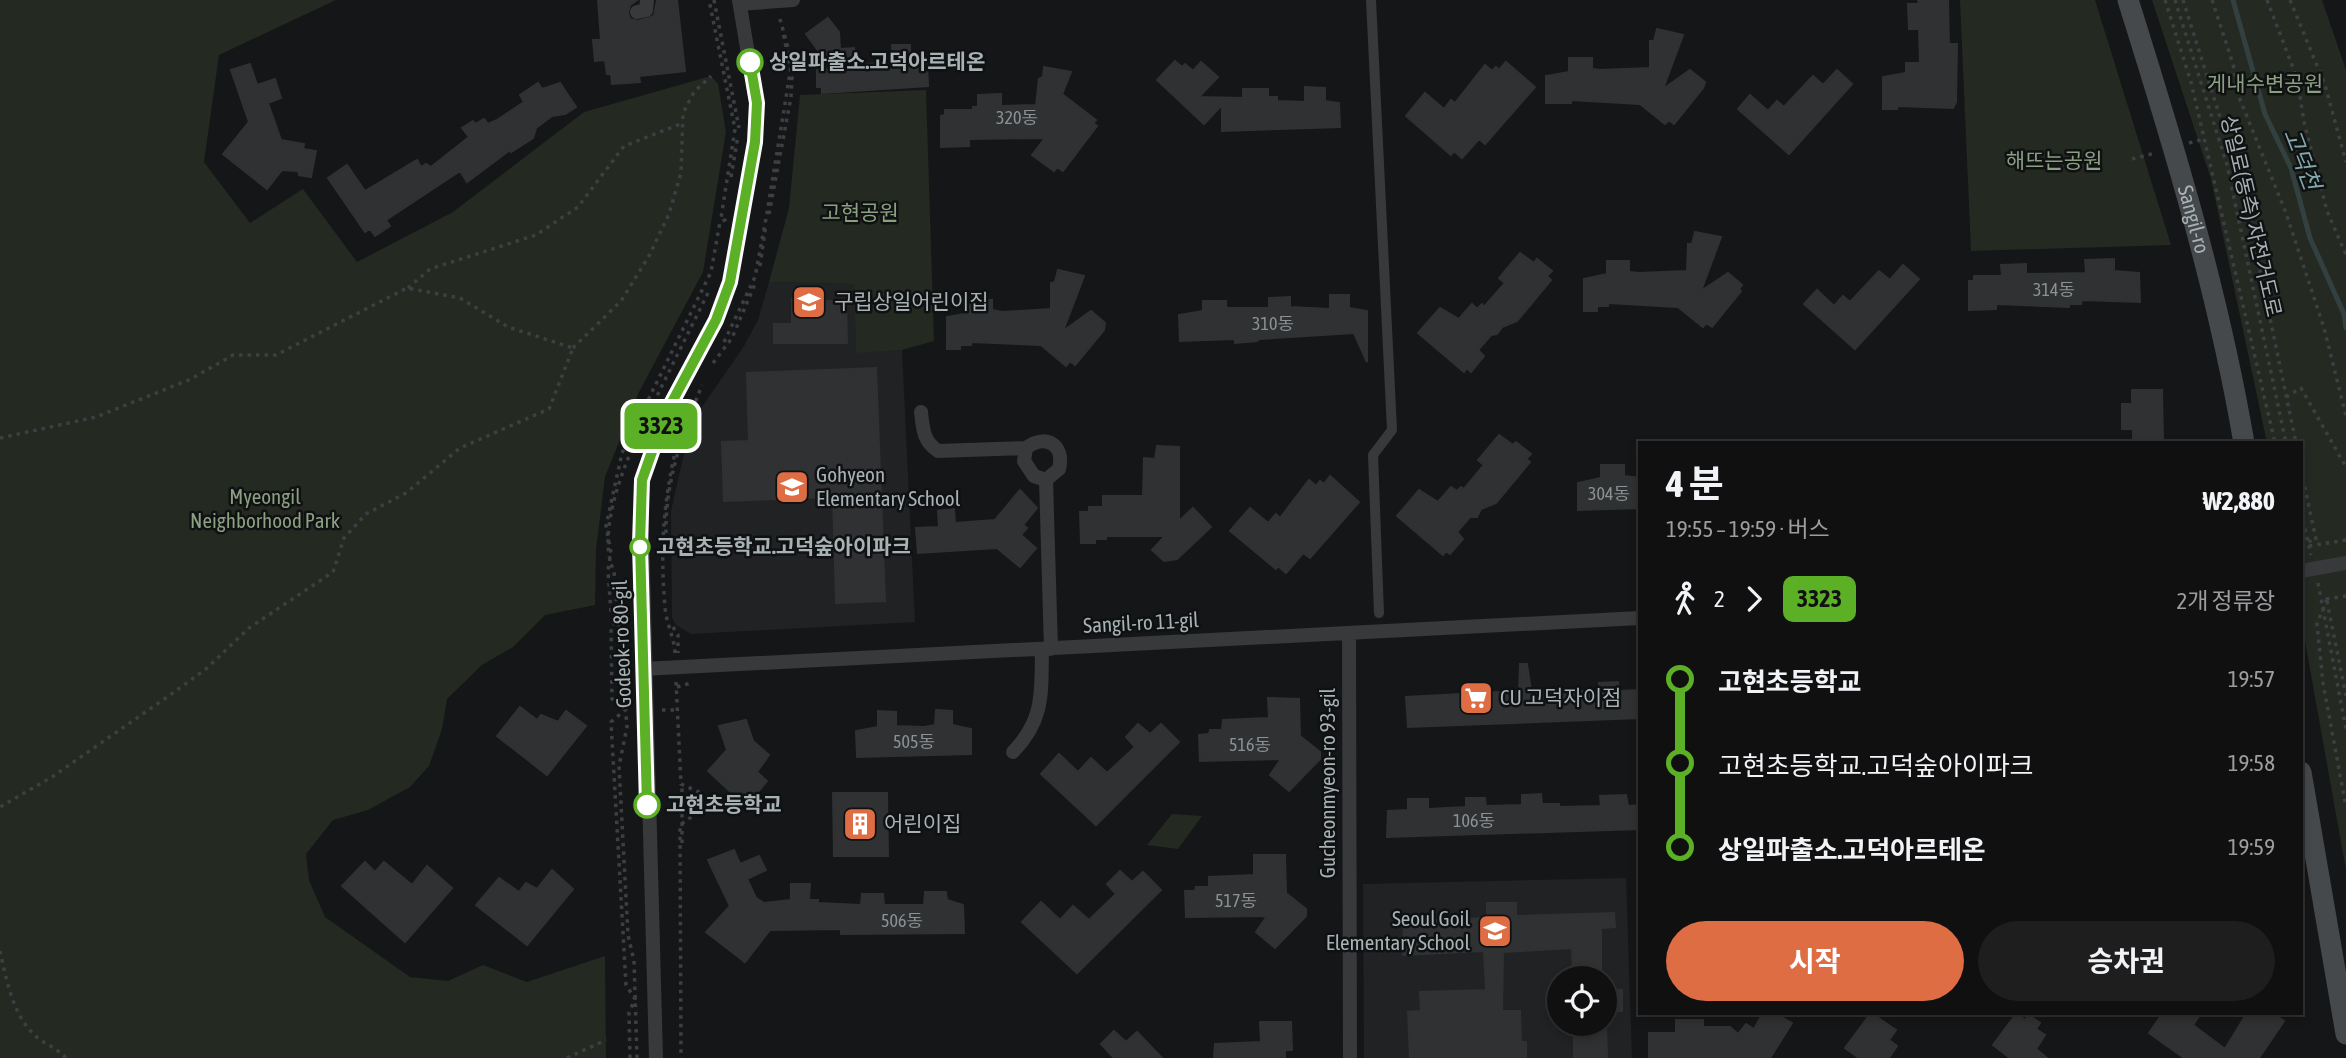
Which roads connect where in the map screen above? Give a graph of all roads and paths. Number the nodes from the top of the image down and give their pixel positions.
1 (647, 0) edge
2 (1371, 0) edge
3 (2128, 0) edge
4 (2165, 0) edge
5 (2175, 0) edge
6 (2183, 0) edge
7 (2211, 0) edge
8 (2267, 0) edge
9 (2290, 0) edge
10 (786, 1) edge
11 (740, 2) edge
12 (637, 12) dead end
13 (710, 76) dead end
14 (683, 124) junction
15 (2346, 162) edge
16 (2346, 255) edge
17 (407, 288) junction
18 (573, 348) junction
19 (707, 371) dead end
20 (703, 383) dead end
21 (2286, 397) junction
22 (922, 412) dead end
23 (2346, 416) edge
24 (0, 438) edge
25 (2244, 441) edge
26 (2275, 441) edge
27 (2286, 441) edge
28 (2295, 441) edge
29 (1026, 448) junction
30 (2346, 467) edge
31 (1046, 480) junction
32 (2303, 480) edge
33 (2303, 521) edge
34 (2303, 538) edge
35 (2307, 540) junction
36 (2346, 540) edge
37 (2316, 544) junction
38 (2344, 563) edge
39 (2303, 571) edge
40 (2346, 596) edge
41 (2327, 599) junction
42 (2322, 610) junction
43 (1379, 613) dead end
44 (1638, 618) edge
45 (1349, 633) junction
46 (1046, 649) junction
47 (678, 668) junction
48 (643, 669) junction
49 (677, 687) dead end
50 (2346, 696) edge
51 (678, 710) junction
52 (2346, 729) edge
53 (1013, 752) dead end
54 (682, 784) junction
55 (2303, 784) edge
56 (0, 807) edge
57 (2346, 807) edge
58 (682, 823) junction
59 (0, 951) edge
60 (2346, 1034) edge
61 (606, 1040) dead end
62 (66, 1058) edge
63 (567, 1058) edge
64 (656, 1058) edge
65 (682, 1058) edge
66 (1350, 1058) edge

1 - 12 street
2 - 43 street
3 - 25 main road, Sangil-ro
4 - 26 path
5 - 27 path, 상일로(동측) 자전거도로
6 - 21 path
7 - 23 path
8 - 16 path
9 - 15 path
10 - 11 street
10 - 19 path
11 - 48 street, Godeok-ro 80-gil
13 - 14 path
14 - 17 path
14 - 18 path
17 - 18 path
17 - 24 path
18 - 56 path
20 - 47 path
21 - 28 path
21 - 30 path
22 - 29 street
29 - 31 street
29 - 31 street
31 - 46 street
32 - 37 path
33 - 35 path
34 - 35 path
35 - 37 path
35 - 37 path
36 - 37 path
38 - 39 street
40 - 41 path
41 - 42 path
41 - 42 path
41 - 50 path
42 - 52 path
42 - 57 path
44 - 45 street, Sangil-ro 11-gil
45 - 46 street, Sangil-ro 11-gil
45 - 66 street, Gucheonmyeon-ro 93-gil
46 - 47 street, Sangil-ro 11-gil
46 - 53 street
47 - 48 street, Sangil-ro 11-gil
47 - 51 path
48 - 64 street, Godeok-ro 80-gil
49 - 51 path
51 - 54 path
54 - 58 path
54 - 58 path
55 - 60 main road
58 - 65 path
59 - 62 path
61 - 63 path

